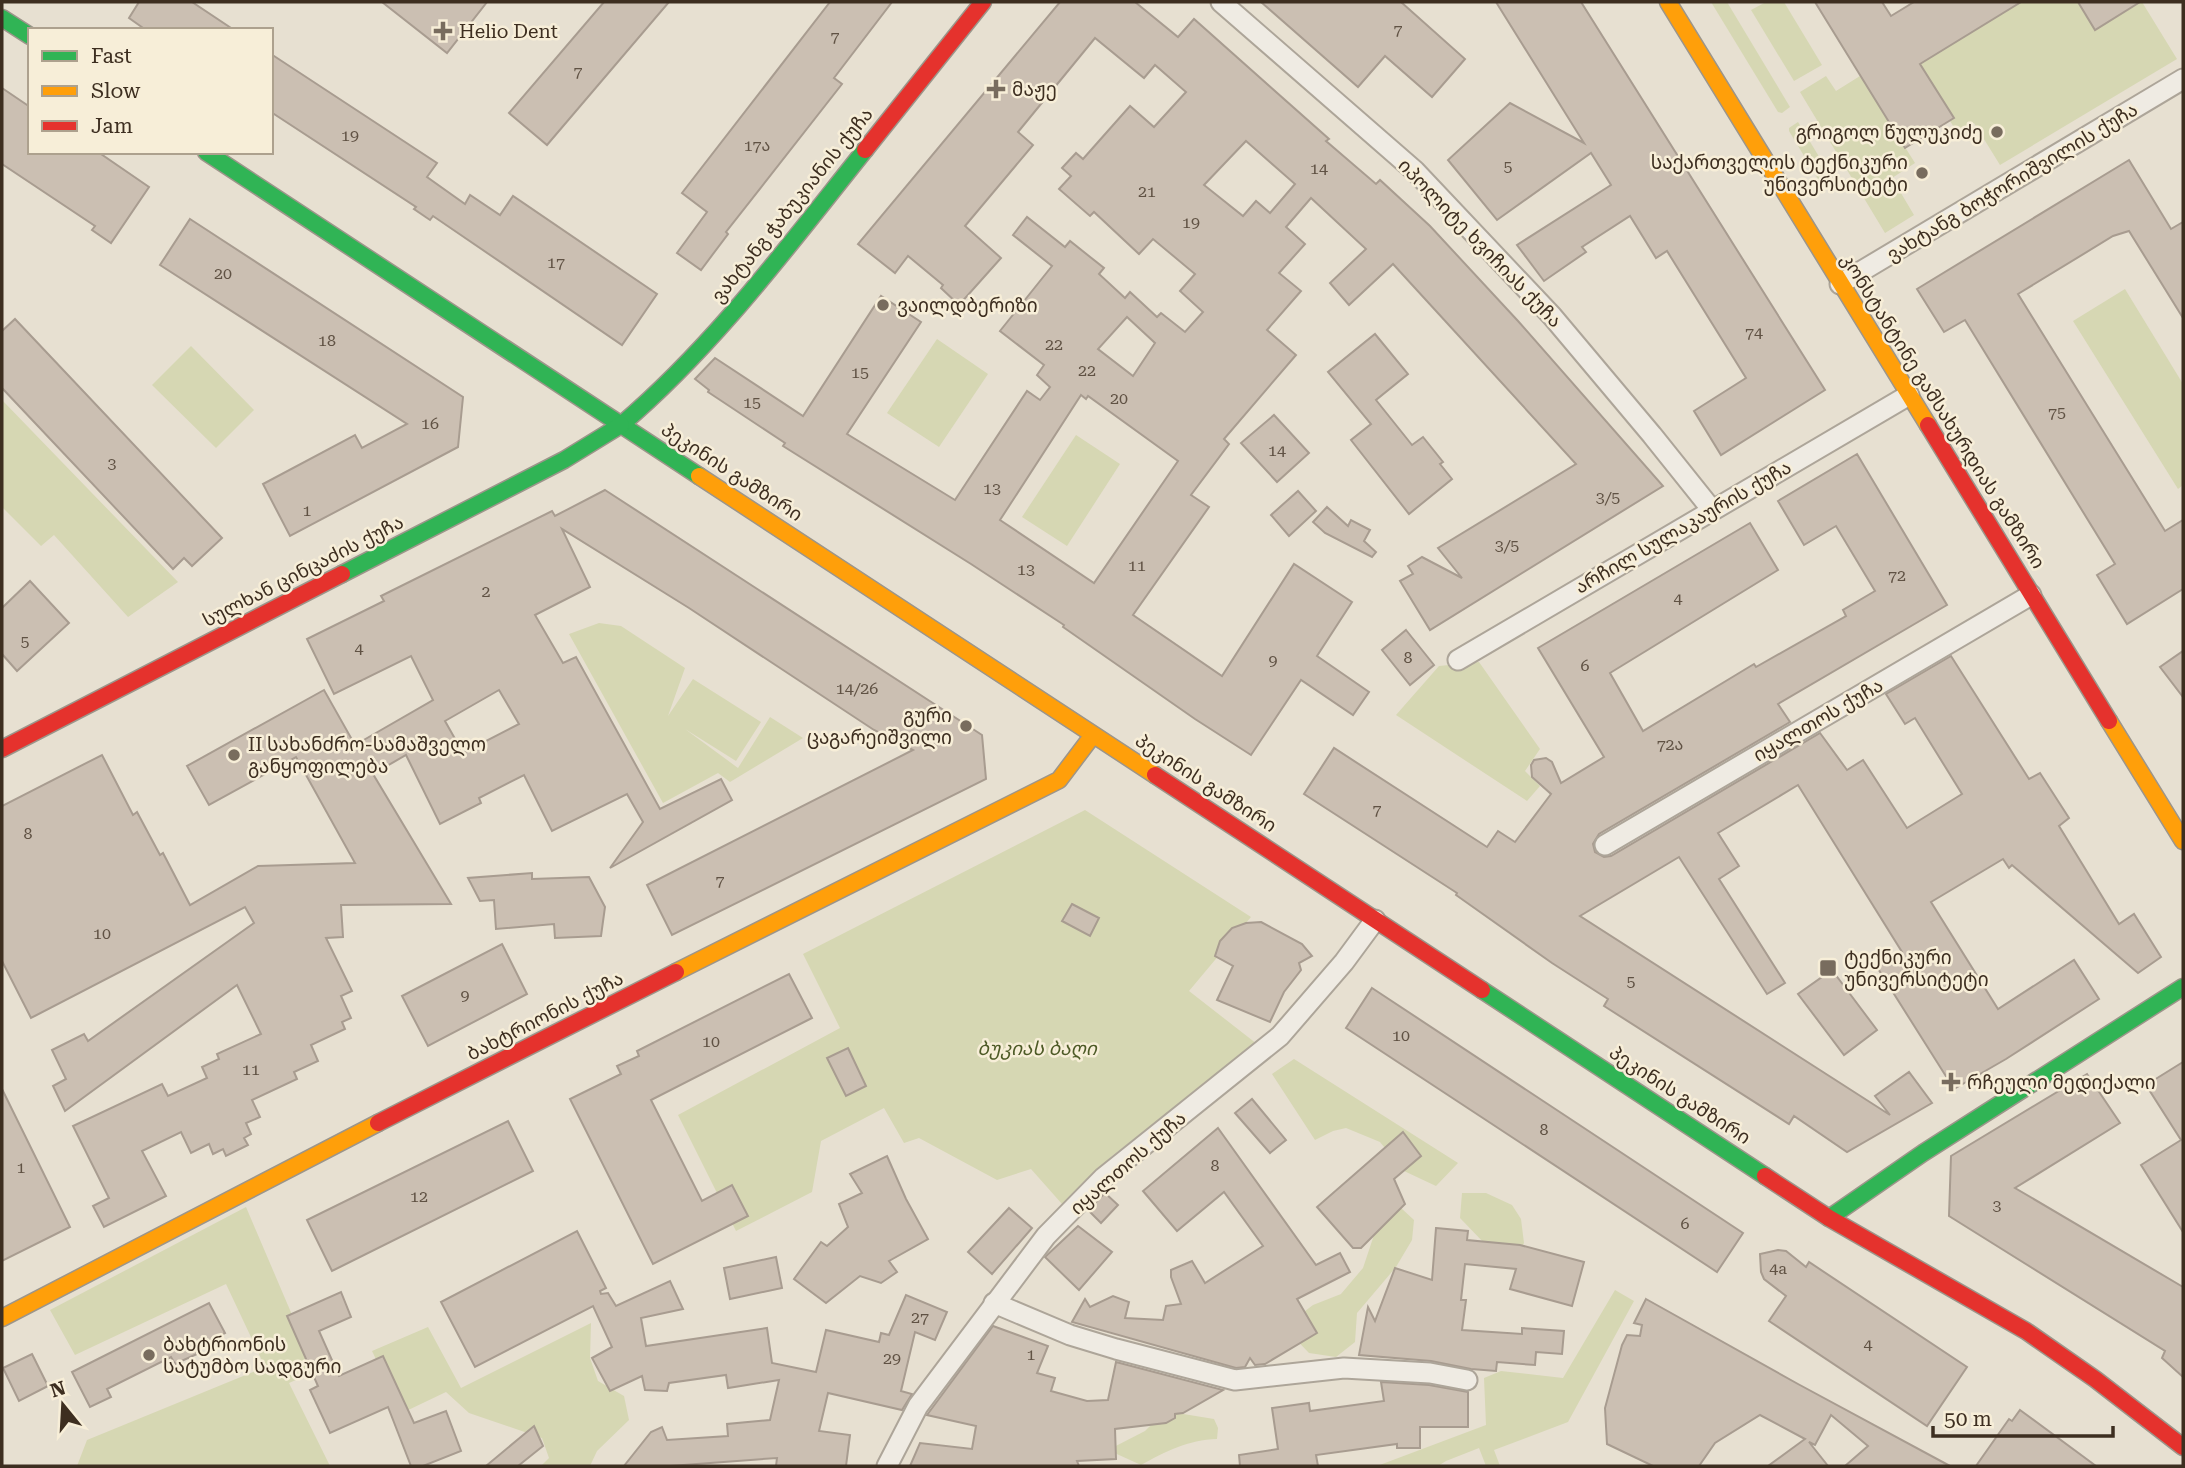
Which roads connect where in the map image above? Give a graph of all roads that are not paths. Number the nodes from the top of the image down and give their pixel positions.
1 (982, 2) edge
2 (1221, 2) edge
3 (1668, 2) edge
4 (2, 18) edge
5 (28, 35) edge
6 (2183, 79) edge
7 (209, 154) edge
8 (1840, 284) junction
9 (1909, 395) junction
10 (621, 425) junction
11 (1712, 510) junction
12 (2031, 595) junction
13 (1458, 660) dead end
14 (1093, 734) junction
15 (2, 749) edge
16 (2183, 841) edge
17 (1605, 845) dead end
18 (1375, 920) junction
19 (2183, 987) edge
20 (1829, 1218) junction
21 (992, 1306) junction
22 (2, 1318) edge
23 (1467, 1380) dead end
24 (2183, 1447) edge
25 (887, 1466) edge

1 - 10 main road, ვახტანგ ჭაბუკიანის ქუჩა
2 - 11 street, იპოლიტე ხვიჩიას ქუჩა
3 - 8 main road, კონსტანტინე გამსახურდიას გამზირი
4 - 5 main road
6 - 8 street, ვახტანგ ბოჭორიშვილის ქუჩა
7 - 10 main road, პეკინის გამზირი
8 - 9 main road, კონსტანტინე გამსახურდიას გამზირი
9 - 11 street, არჩილ სულაკაურის ქუჩა
9 - 12 main road, კონსტანტინე გამსახურდიას გამზირი
10 - 14 main road, პეკინის გამზირი
10 - 15 main road, სულხან ცინცაძის ქუჩა
11 - 13 street, არჩილ სულაკაურის ქუჩა
12 - 16 main road, კონსტანტინე გამსახურდიას გამზირი
12 - 17 street, იყალთოს ქუჩა
14 - 18 main road, პეკინის გამზირი
14 - 22 main road, ბახტრიონის ქუჩა
18 - 20 main road, პეკინის გამზირი
18 - 21 street, იყალთოს ქუჩა
19 - 20 main road
20 - 24 main road, პეკინის გამზირი
21 - 23 street
21 - 25 street, იყალთოს ქუჩა

